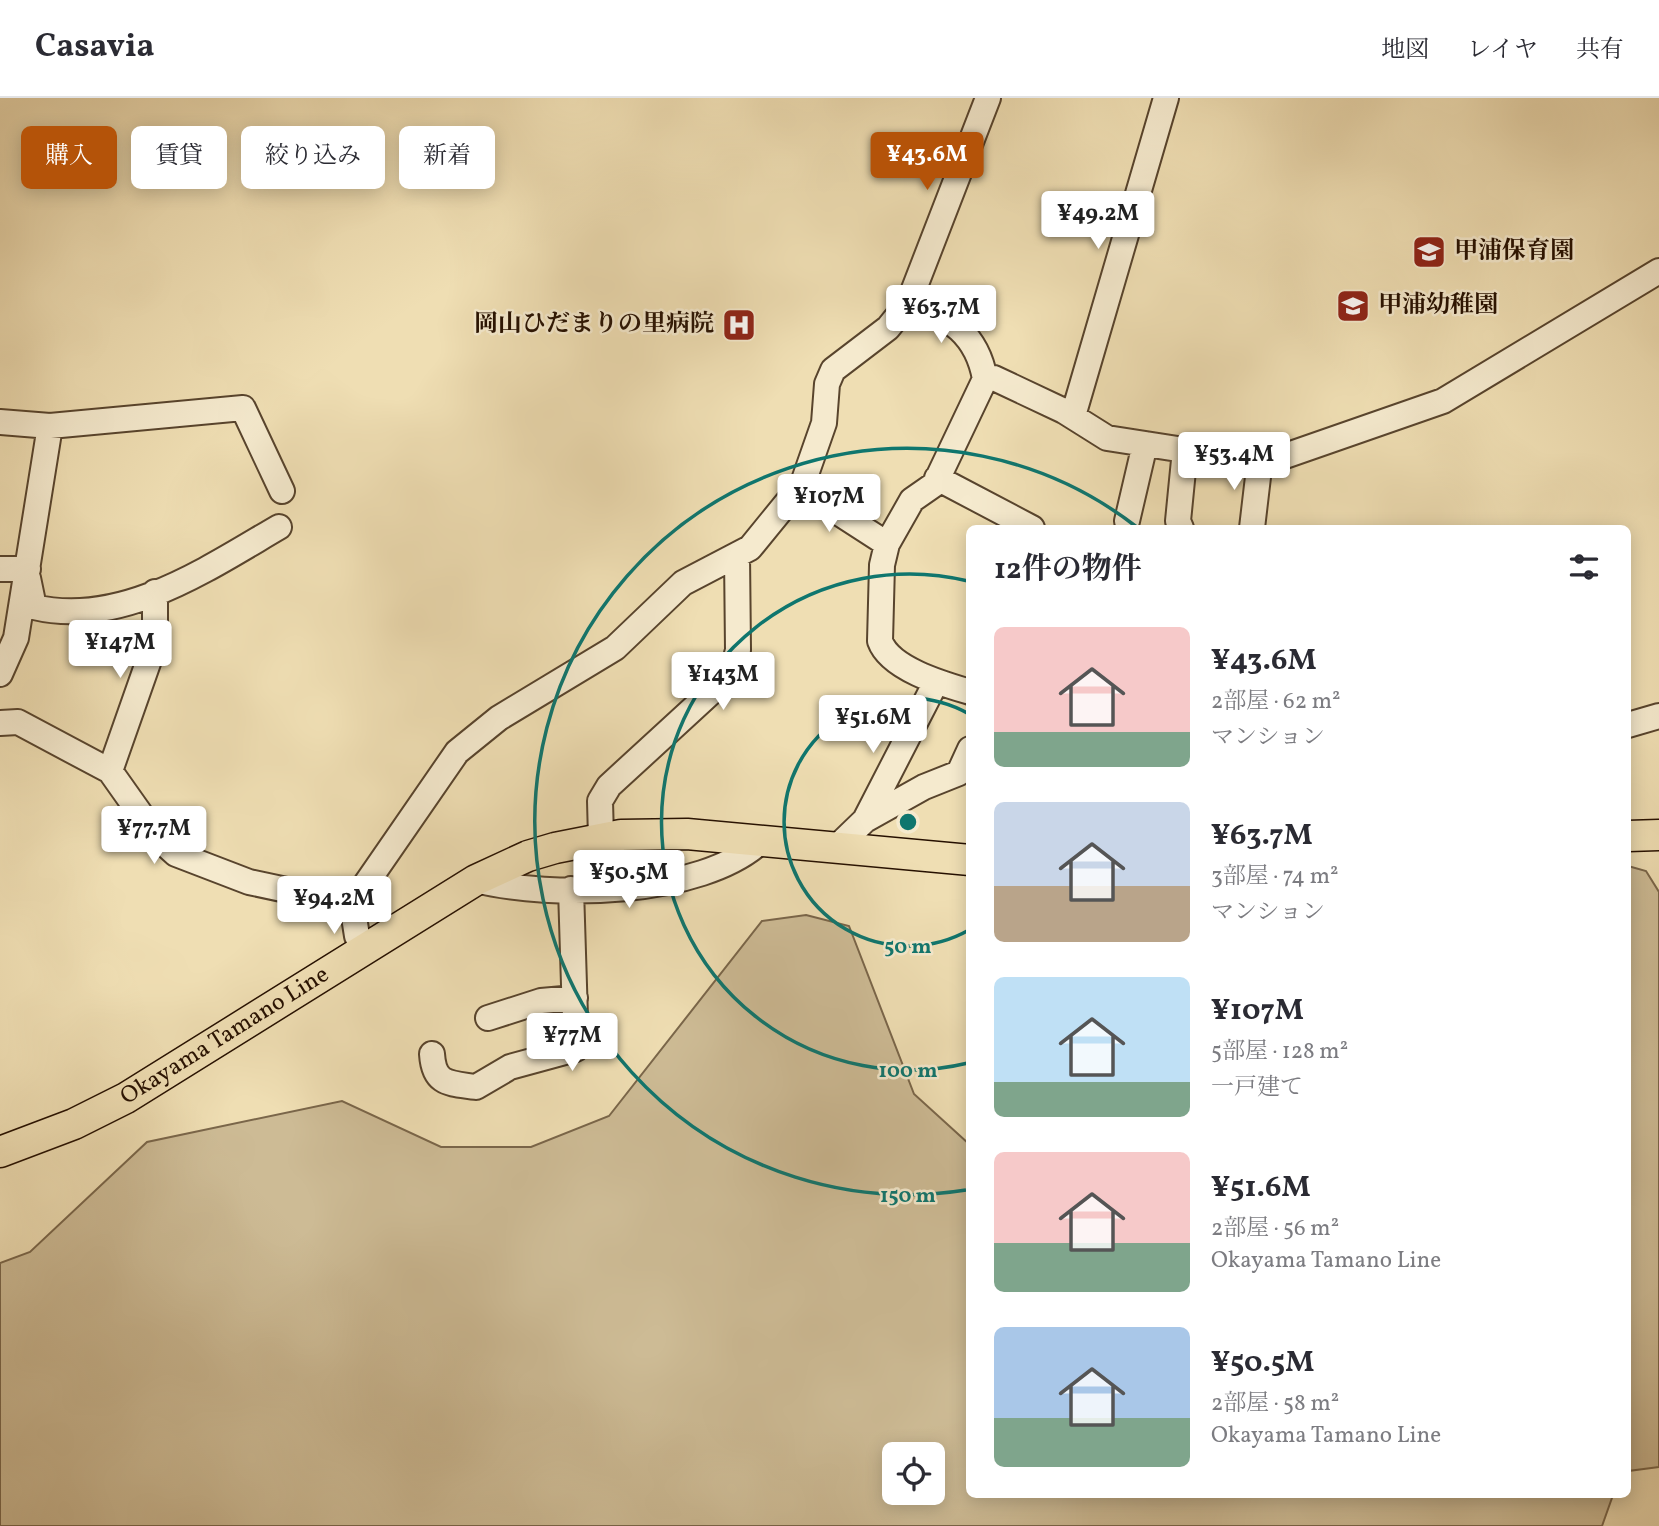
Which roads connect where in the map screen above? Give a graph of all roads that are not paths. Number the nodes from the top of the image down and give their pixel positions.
1 (988, 98) edge
2 (1166, 98) edge
3 (1659, 271) edge
4 (909, 302) junction
5 (985, 379) junction
6 (1073, 416) junction
7 (0, 422) edge
8 (50, 426) junction
9 (1145, 444) junction
10 (1185, 450) junction
11 (1260, 460) junction
12 (937, 478) junction
13 (803, 483) junction
14 (282, 491) dead end
15 (1127, 521) dead end
16 (1026, 525) edge
17 (1180, 525) edge
18 (1252, 525) edge
19 (279, 527) dead end
20 (887, 544) junction
21 (737, 555) junction
22 (0, 569) edge
23 (28, 573) junction
24 (155, 593) junction
25 (0, 674) edge
26 (936, 682) junction
27 (966, 691) edge
28 (1659, 716) edge
29 (0, 723) edge
30 (1631, 723) edge
31 (966, 760) edge
32 (110, 771) junction
33 (865, 820) junction
34 (1659, 835) edge
35 (1631, 836) edge
36 (601, 838) junction
37 (761, 841) junction
38 (836, 848) junction
39 (966, 860) edge
40 (477, 880) junction
41 (571, 889) junction
42 (352, 904) junction
43 (365, 950) junction
44 (575, 998) junction
45 (488, 1018) dead end
46 (432, 1054) dead end
47 (0, 1152) edge

1 - 4 street
2 - 6 street
3 - 11 street
4 - 5 street
4 - 13 street
5 - 6 street
5 - 12 street
6 - 9 street
7 - 8 street
8 - 14 street
8 - 23 street
9 - 10 street
9 - 15 street
10 - 11 street
10 - 17 street
11 - 18 street
12 - 16 street
12 - 20 street
13 - 20 street
13 - 21 street
19 - 24 street
20 - 26 street
21 - 36 street
21 - 42 street
22 - 23 street
23 - 24 street
23 - 25 street
24 - 32 street
26 - 27 street
26 - 33 street
28 - 30 street
29 - 32 street
31 - 33 street
32 - 42 street
33 - 38 street
34 - 35 main road
36 - 37 main road, Okayama Tamano Line
36 - 40 main road, Okayama Tamano Line
37 - 38 main road, Okayama Tamano Line
37 - 41 street
38 - 39 main road, Okayama Tamano Line
40 - 41 street
40 - 43 main road, Okayama Tamano Line
41 - 44 street
42 - 43 street
43 - 47 main road, Okayama Tamano Line
44 - 45 street
44 - 46 street

